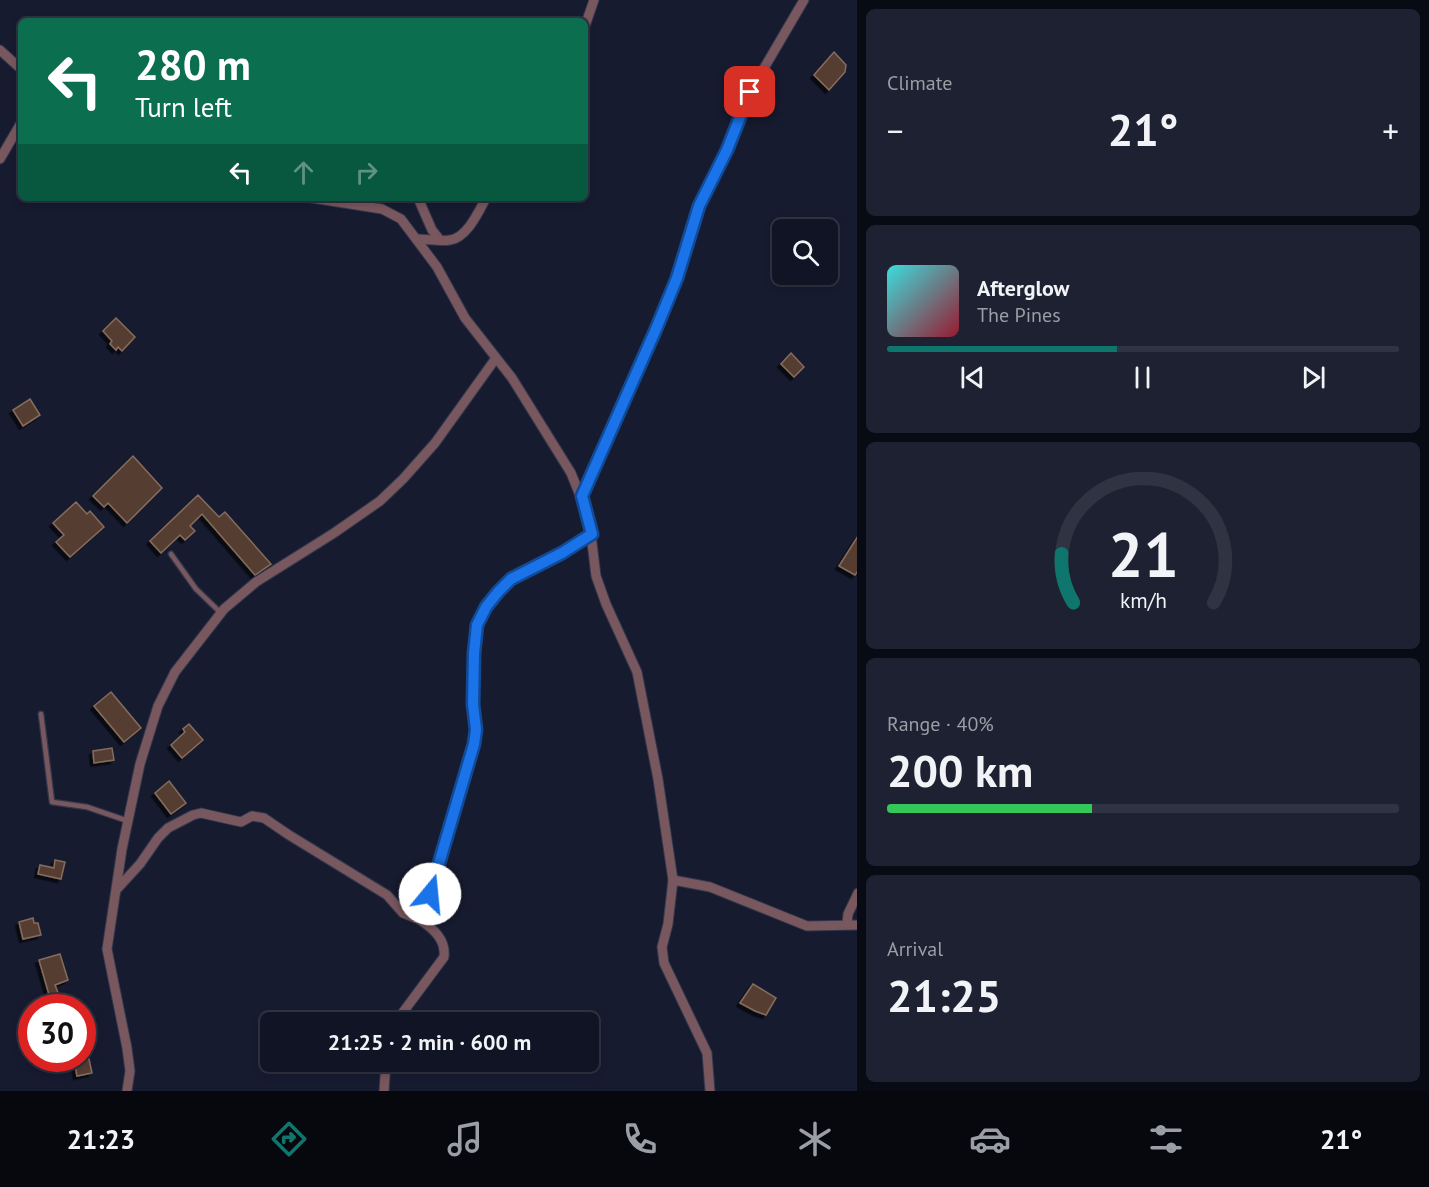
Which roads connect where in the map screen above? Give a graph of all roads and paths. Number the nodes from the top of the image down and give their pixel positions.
1 (594, 0) edge
2 (804, 0) edge
3 (588, 18) edge
4 (0, 50) edge
5 (18, 66) edge
6 (18, 128) edge
7 (0, 159) edge
8 (331, 201) edge
9 (419, 201) edge
10 (484, 201) edge
11 (417, 239) junction
12 (440, 240) junction
13 (496, 358) junction
14 (582, 496) junction
15 (592, 534) junction
16 (171, 554) dead end
17 (221, 613) junction
18 (41, 714) dead end
19 (128, 821) junction
20 (673, 880) junction
21 (117, 889) junction
22 (857, 895) edge
23 (420, 920) junction
24 (847, 924) junction
25 (857, 925) edge
26 (403, 1012) edge
27 (385, 1072) edge
28 (127, 1091) edge
29 (384, 1091) edge
30 (710, 1091) edge

1 - 3 street
2 - 14 street
4 - 5 street
6 - 7 street
8 - 11 street
9 - 12 street
10 - 12 street
11 - 12 street
11 - 13 street
13 - 14 street
13 - 17 street
14 - 15 street
15 - 20 street
15 - 23 street
16 - 17 lane
17 - 19 street
18 - 19 lane
19 - 21 street
20 - 24 street
20 - 30 street
21 - 23 street
21 - 28 street
22 - 24 street
23 - 26 street
24 - 25 street
27 - 29 street

